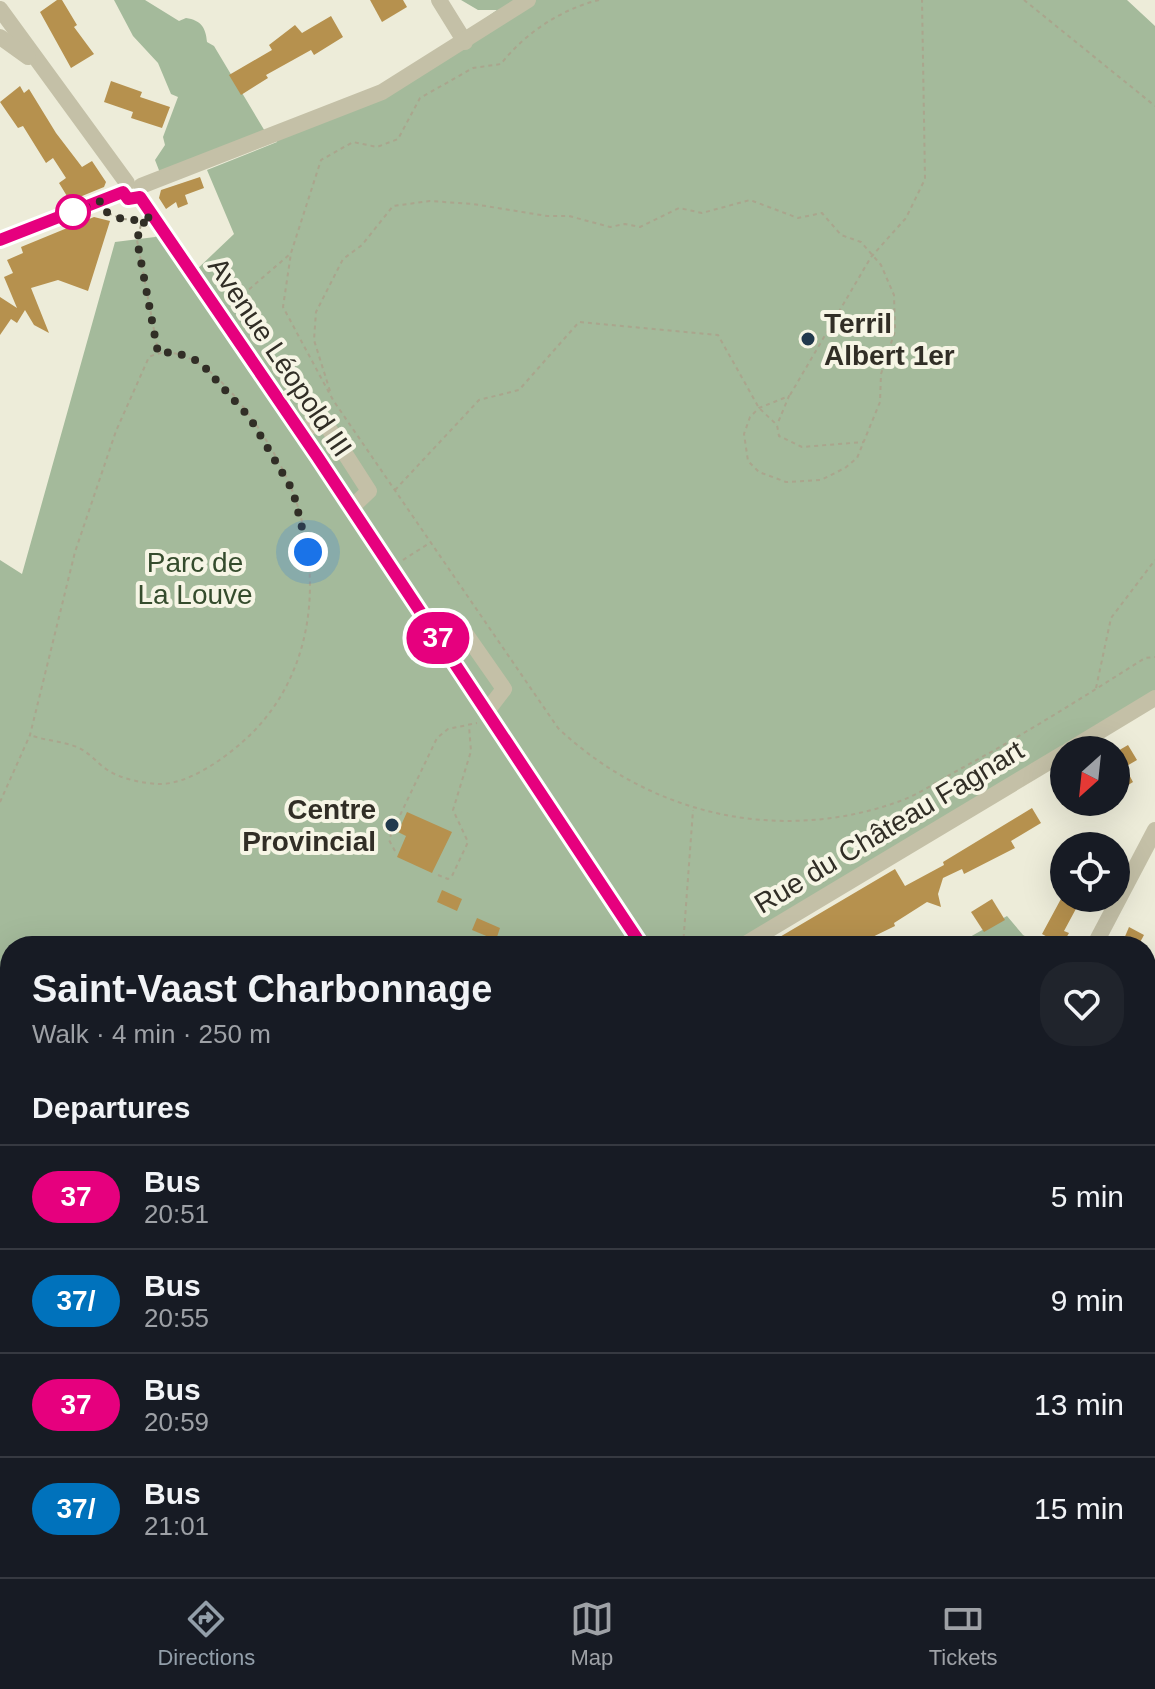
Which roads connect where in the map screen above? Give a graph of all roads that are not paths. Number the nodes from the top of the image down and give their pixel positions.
1 (439, 0) edge
2 (528, 0) edge
3 (0, 9) edge
4 (0, 37) edge
5 (465, 42) junction
6 (42, 71) junction
7 (133, 190) junction
8 (4, 235) edge
9 (0, 252) edge
10 (300, 431) junction
11 (351, 508) junction
12 (435, 634) junction
13 (1155, 698) edge
14 (488, 713) junction
15 (1092, 736) edge
16 (1050, 761) edge
17 (1155, 830) edge
18 (635, 936) edge
19 (759, 936) edge
20 (1099, 936) edge

1 - 5 street
2 - 5 street
3 - 6 street
4 - 6 street
5 - 7 street
6 - 7 street, Avenue Léopold III
7 - 8 street
7 - 10 street, Avenue Léopold III
8 - 9 street
10 - 11 street, Avenue Léopold III
10 - 11 street
11 - 12 street, Avenue Léopold III
12 - 14 street, Avenue Léopold III
12 - 14 street
13 - 15 street, Rue du Château Fagnart
14 - 18 street, Avenue Léopold III
16 - 19 street, Rue du Château Fagnart
17 - 20 street

